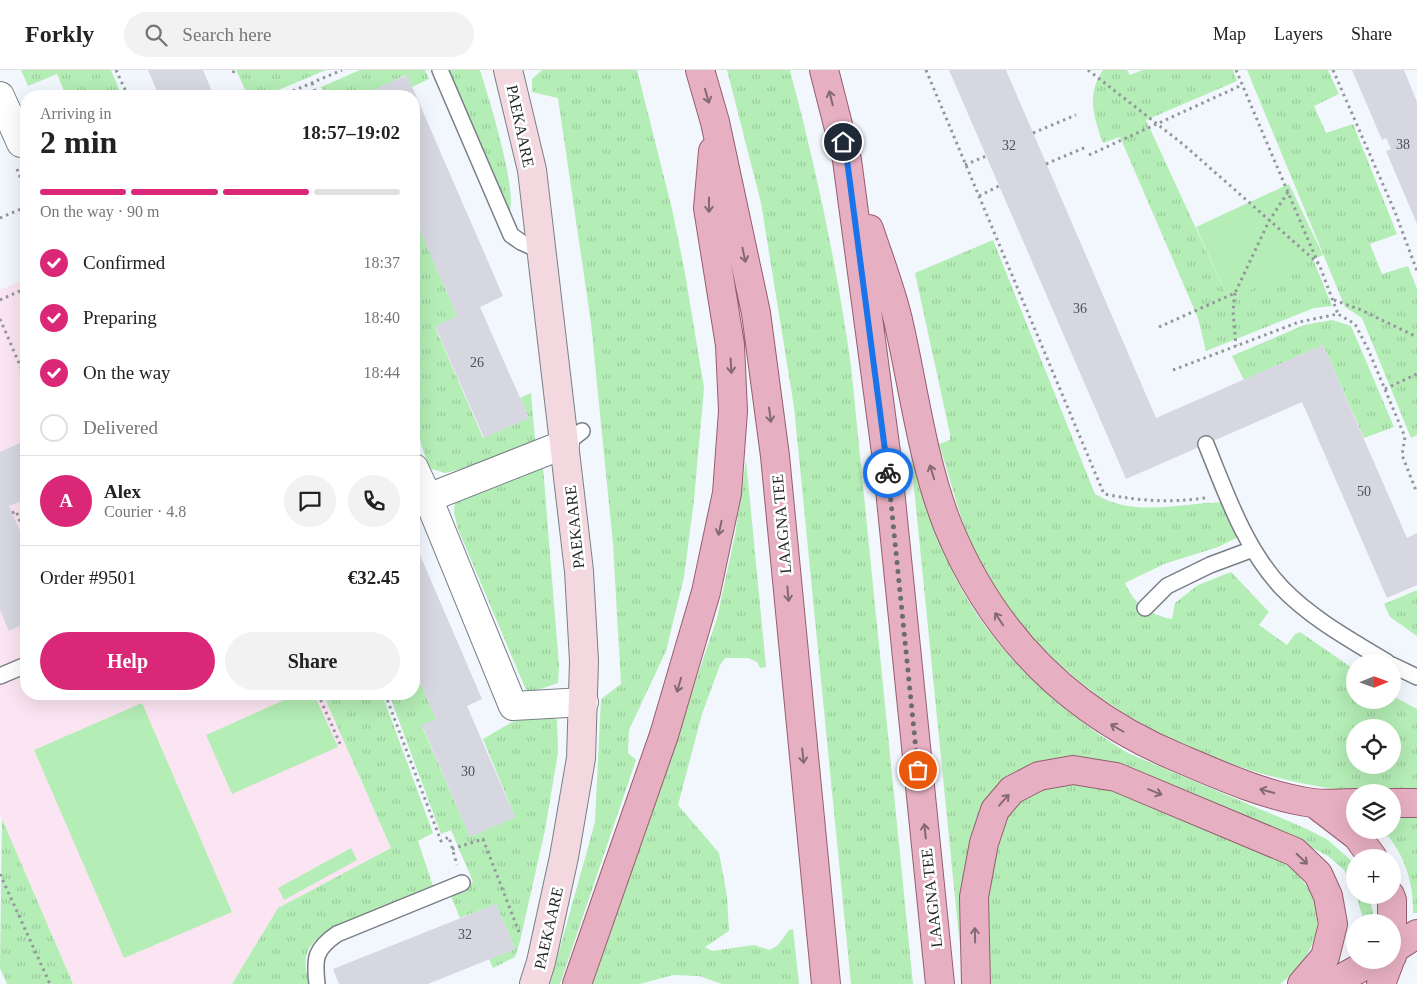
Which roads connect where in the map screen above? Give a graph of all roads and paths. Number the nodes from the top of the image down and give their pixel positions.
1 (116, 70) edge
2 (342, 70) edge
3 (440, 70) edge
4 (508, 70) edge
5 (700, 70) edge
6 (824, 70) edge
7 (926, 70) edge
8 (1088, 70) edge
9 (1236, 70) edge
10 (1333, 70) edge
11 (312, 83) junction
12 (1242, 85) junction
13 (125, 90) edge
14 (295, 90) edge
15 (315, 90) edge
16 (0, 96) edge
17 (1076, 115) dead end
18 (715, 122) junction
19 (1158, 124) junction
20 (1033, 133) dead end
21 (1086, 147) dead end
22 (1089, 154) dead end
23 (18, 155) joint
24 (986, 156) dead end
25 (847, 160) junction
26 (20, 164) edge
27 (1046, 164) dead end
28 (965, 165) junction
29 (999, 186) dead end
30 (1288, 192) junction
31 (979, 196) junction
32 (20, 210) edge
33 (0, 218) edge
34 (1269, 220) junction
35 (541, 251) junction
36 (1319, 264) junction
37 (1417, 271) edge
38 (20, 291) edge
39 (1235, 293) junction
40 (0, 300) edge
41 (1333, 300) junction
42 (1338, 314) junction
43 (0, 319) edge
44 (1159, 327) dead end
45 (1417, 337) edge
46 (1236, 346) junction
47 (20, 366) edge
48 (1173, 370) dead end
49 (1417, 374) edge
50 (1385, 388) junction
51 (573, 437) junction
52 (1206, 444) dead end
53 (420, 481) edge
54 (1417, 493) edge
55 (1227, 494) junction
56 (428, 498) junction
57 (12, 512) dead end
58 (20, 522) edge
59 (1253, 549) junction
60 (1145, 608) dead end
61 (1374, 654) edge
62 (20, 668) edge
63 (1401, 670) edge
64 (0, 676) edge
65 (1417, 677) edge
66 (321, 700) edge
67 (388, 700) edge
68 (584, 702) junction
69 (341, 746) dead end
70 (1346, 803) edge
71 (1401, 803) edge
72 (1417, 803) edge
73 (1314, 804) junction
74 (452, 849) junction
75 (1366, 849) edge
76 (0, 874) edge
77 (462, 883) joint
78 (1417, 934) edge
79 (520, 935) dead end
80 (1401, 946) edge
81 (1362, 969) edge
82 (1386, 969) edge
83 (1390, 969) edge
84 (532, 983) edge
85 (50, 984) edge
86 (316, 984) edge
87 (577, 984) edge
88 (826, 984) edge
89 (940, 984) edge
90 (976, 984) edge
91 (1302, 984) edge
92 (1331, 984) edge
93 (1381, 984) edge
94 (1390, 984) edge

1 - 13 path
2 - 11 path
3 - 35 lane
4 - 35 street, PAEKAARE
5 -> 18 main road, LAAGNA TEE
25 -> 6 main road, LAAGNA TEE
7 - 28 path
8 - 19 path
9 - 12 path
10 - 37 path
11 - 14 path
11 - 15 path
12 - 19 path
12 - 30 path
16 - 23 street
17 - 20 path
18 -> 87 main road
18 -> 88 main road, LAAGNA TEE
19 - 22 path
19 - 34 path
21 - 27 path
23 - 26 path
24 - 28 path
73 -> 25 main road
89 -> 25 main road, LAAGNA TEE
28 - 31 path
29 - 31 path
30 - 34 path
30 - 36 path
31 - 55 path
32 - 33 path
34 - 36 path
34 - 39 path
35 - 51 street, PAEKAARE
36 - 41 path
38 - 40 path
39 - 44 path
39 - 46 path
41 - 42 path
41 - 45 path
42 - 46 path
42 - 50 path
43 - 47 path
46 - 48 path
49 - 50 path
50 - 54 path
51 - 56 street
51 - 68 street, PAEKAARE
52 - 55 lane
53 - 56 street
55 - 59 lane
56 - 68 street
57 - 58 path
59 - 60 lane
59 - 61 lane
62 - 64 lane
63 - 65 lane
66 - 69 path
67 - 74 path
68 - 84 street, PAEKAARE
70 - 73 main road
71 - 72 main road
73 - 75 main road
74 - 77 path
74 - 79 path
76 - 85 path
77 - 86 lane
78 - 80 main road
81 - 92 main road
82 - 93 main road
83 - 94 main road
90 -> 91 main road

